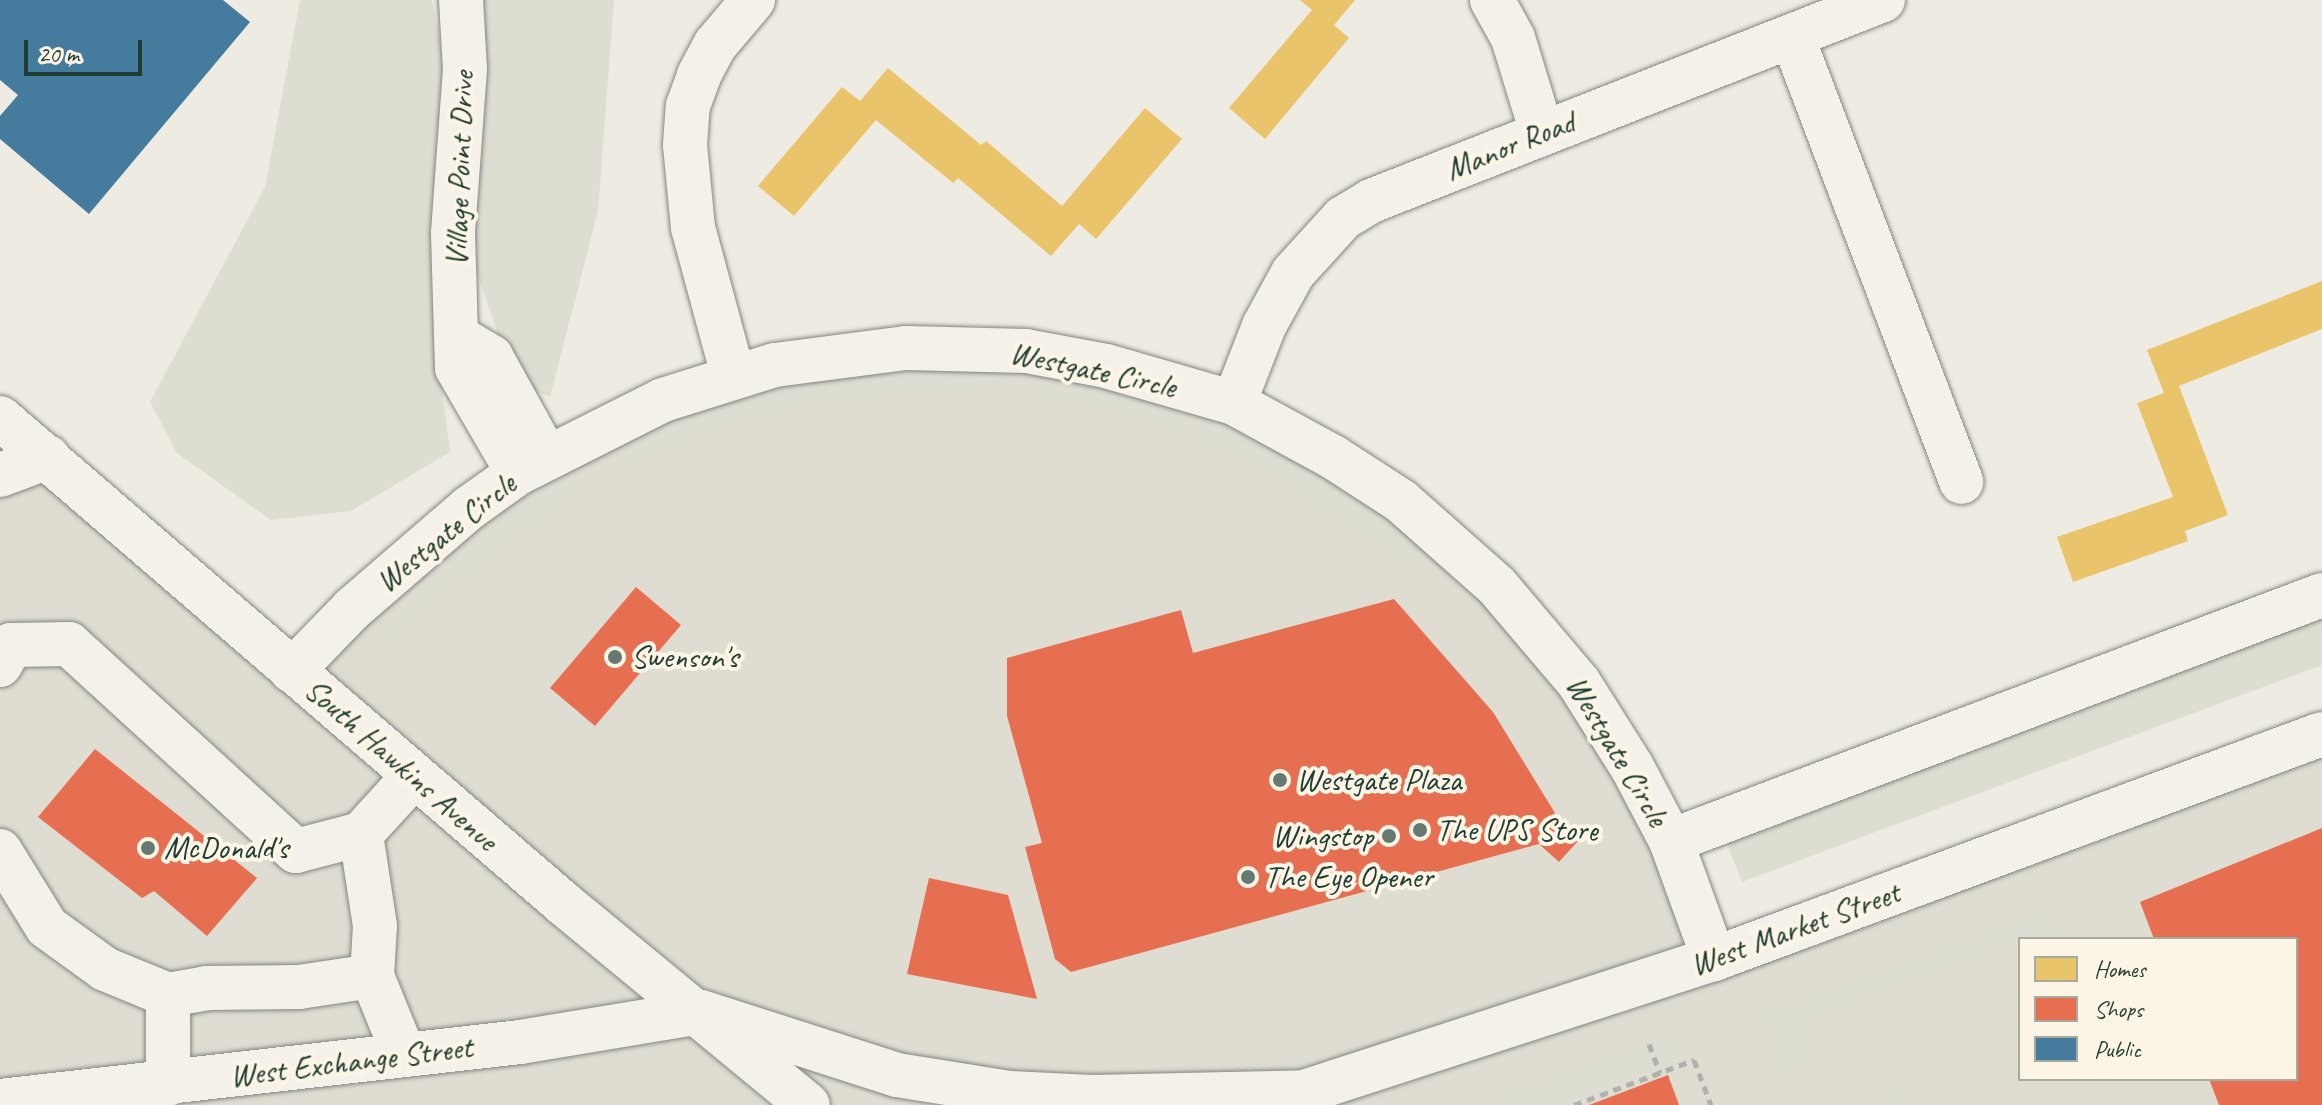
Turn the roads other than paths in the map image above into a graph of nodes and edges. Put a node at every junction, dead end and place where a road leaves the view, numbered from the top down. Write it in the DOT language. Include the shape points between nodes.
graph roads {
  1 [pos="461,0"];
  2 [pos="753,0"];
  3 [pos="1492,0"];
  4 [pos="1883,0"];
  5 [pos="1792,36"];
  6 [pos="1542,133"];
  7 [pos="733,375"];
  8 [pos="1234,403"];
  9 [pos="0,418"];
  10 [pos="48,457"];
  11 [pos="532,466"];
  12 [pos="0,475"];
  13 [pos="1961,482"];
  14 [pos="2322,595"];
  15 [pos="0,665"];
  16 [pos="292,671"];
  17 [pos="2322,734"];
  18 [pos="414,776"];
  19 [pos="361,834"];
  20 [pos="1671,841"];
  21 [pos="0,851"];
  22 [pos="1714,959"];
  23 [pos="372,976"];
  24 [pos="168,995"];
  25 [pos="701,1012"];
  26 [pos="404,1055"];
  27 [pos="168,1084"];
  28 [pos="1307,1092"];
  29 [pos="0,1101"];
  30 [pos="808,1105"];
  31 [pos="1262,1105"];
  1 -- 11 [label="main road, Village Point Drive" via="465,69 453,234 458,337 491,357"];
  2 -- 7 [label="main road" via="715,45 699,75 688,106 685,145 693,228"];
  3 -- 6 [label="main road" via="1513,38"];
  4 -- 5 [label="main road, Manor Road"];
  5 -- 6 [label="main road, Manor Road"];
  5 -- 13 [label="main road"];
  6 -- 8 [label="main road, Manor Road" via="1371,201 1343,218 1293,273 1264,326"];
  7 -- 8 [label="main road, Westgate Circle" via="835,354 969,348 1106,366"];
  7 -- 11 [label="main road, Westgate Circle" via="663,400"];
  8 -- 20 [label="main road, Westgate Circle" via="1401,501 1496,585 1579,683"];
  9 -- 10 [label="main road, South Hawkins Avenue"];
  10 -- 12 [label="main road"];
  10 -- 16 [label="main road, South Hawkins Avenue"];
  11 -- 16 [label="main road, Westgate Circle" via="469,508 352,609"];
  14 -- 20 [label="main road"];
  15 -- 19 [label="main road" via="11,645 69,644 296,851"];
  16 -- 18 [label="main road, South Hawkins Avenue"];
  17 -- 22 [label="main road, West Market Street"];
  18 -- 19 [label="main road"];
  18 -- 25 [label="main road, South Hawkins Avenue"];
  19 -- 23 [label="main road" via="375,926"];
  20 -- 22 [label="main road, Westgate Circle"];
  21 -- 24 [label="main road" via="47,927 105,969"];
  22 -- 28 [label="main road, West Market Street"];
  23 -- 24 [label="main road" via="299,987 206,988"];
  23 -- 26 [label="main road"];
  24 -- 27 [label="main road"];
  25 -- 26 [label="main road, West Exchange Street"];
  25 -- 28 [label="main road" via="897,1075 1010,1093 1092,1097"];
  25 -- 30 [label="main road, South Hawkins Avenue"];
  26 -- 27 [label="main road, West Exchange Street"];
  27 -- 29 [label="main road, West Exchange Street"];
  28 -- 31 [label="main road, West Market Street"];
}
